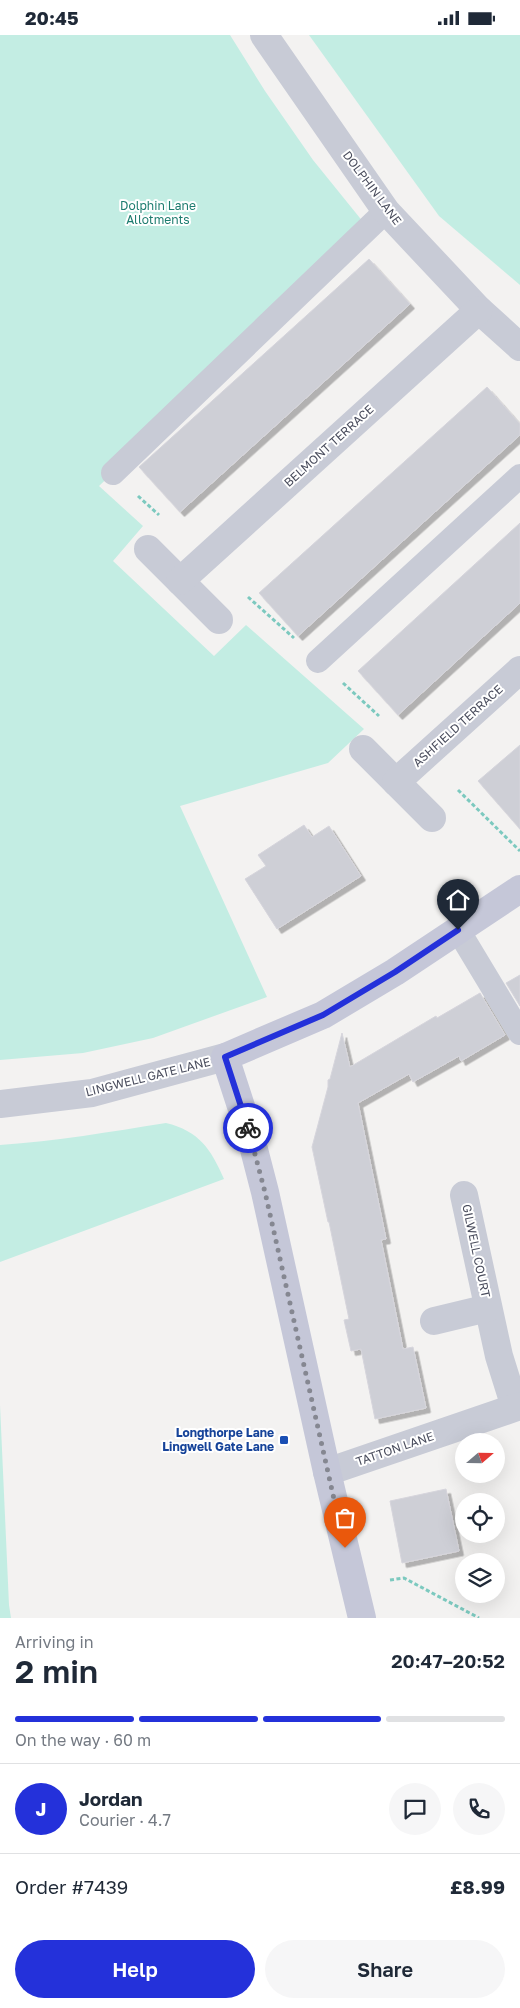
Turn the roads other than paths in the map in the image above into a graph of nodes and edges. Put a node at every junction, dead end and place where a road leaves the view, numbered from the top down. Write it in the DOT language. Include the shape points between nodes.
graph roads {
  1 [pos="264,35"];
  2 [pos="386,211"];
  3 [pos="478,310"];
  4 [pos="520,347"];
  5 [pos="113,473"];
  6 [pos="520,476"];
  7 [pos="148,549"];
  8 [pos="180,581"];
  9 [pos="219,620"];
  10 [pos="318,661"];
  11 [pos="520,670"];
  12 [pos="363,749"];
  13 [pos="396,782"];
  14 [pos="432,817"];
  15 [pos="520,889"];
  16 [pos="458,930"];
  17 [pos="520,1033"];
  18 [pos="225,1057"];
  19 [pos="0,1104"];
  20 [pos="464,1195"];
  21 [pos="488,1308"];
  22 [pos="434,1321"];
  23 [pos="517,1407"];
  24 [pos="327,1472"];
  25 [pos="362,1618"];
  1 -- 2 [label="street, DOLPHIN LANE"];
  2 -- 3 [label="street, DOLPHIN LANE"];
  2 -- 5 [label="lane"];
  3 -- 4 [label="street, DOLPHIN LANE"];
  3 -- 8 [label="street, BELMONT TERRACE"];
  6 -- 10 [label="lane"];
  7 -- 8 [label="street"];
  8 -- 9 [label="street"];
  11 -- 13 [label="street, ASHFIELD TERRACE"];
  12 -- 13 [label="street"];
  13 -- 14 [label="street"];
  15 -- 16 [label="main road, LINGWELL GATE LANE"];
  16 -- 17 [label="lane"];
  16 -- 18 [label="main road, LINGWELL GATE LANE" via="323,1015"];
  18 -- 19 [label="street, LINGWELL GATE LANE" via="92,1093"];
  18 -- 24 [label="main road" via="265,1192"];
  20 -- 21 [label="street, GILWELL COURT"];
  21 -- 22 [label="street, GILWELL COURT"];
  21 -- 23 [label="street, GILWELL COURT" via="499,1356"];
  23 -- 24 [label="street, TATTON LANE"];
  24 -- 25 [label="main road"];
}
